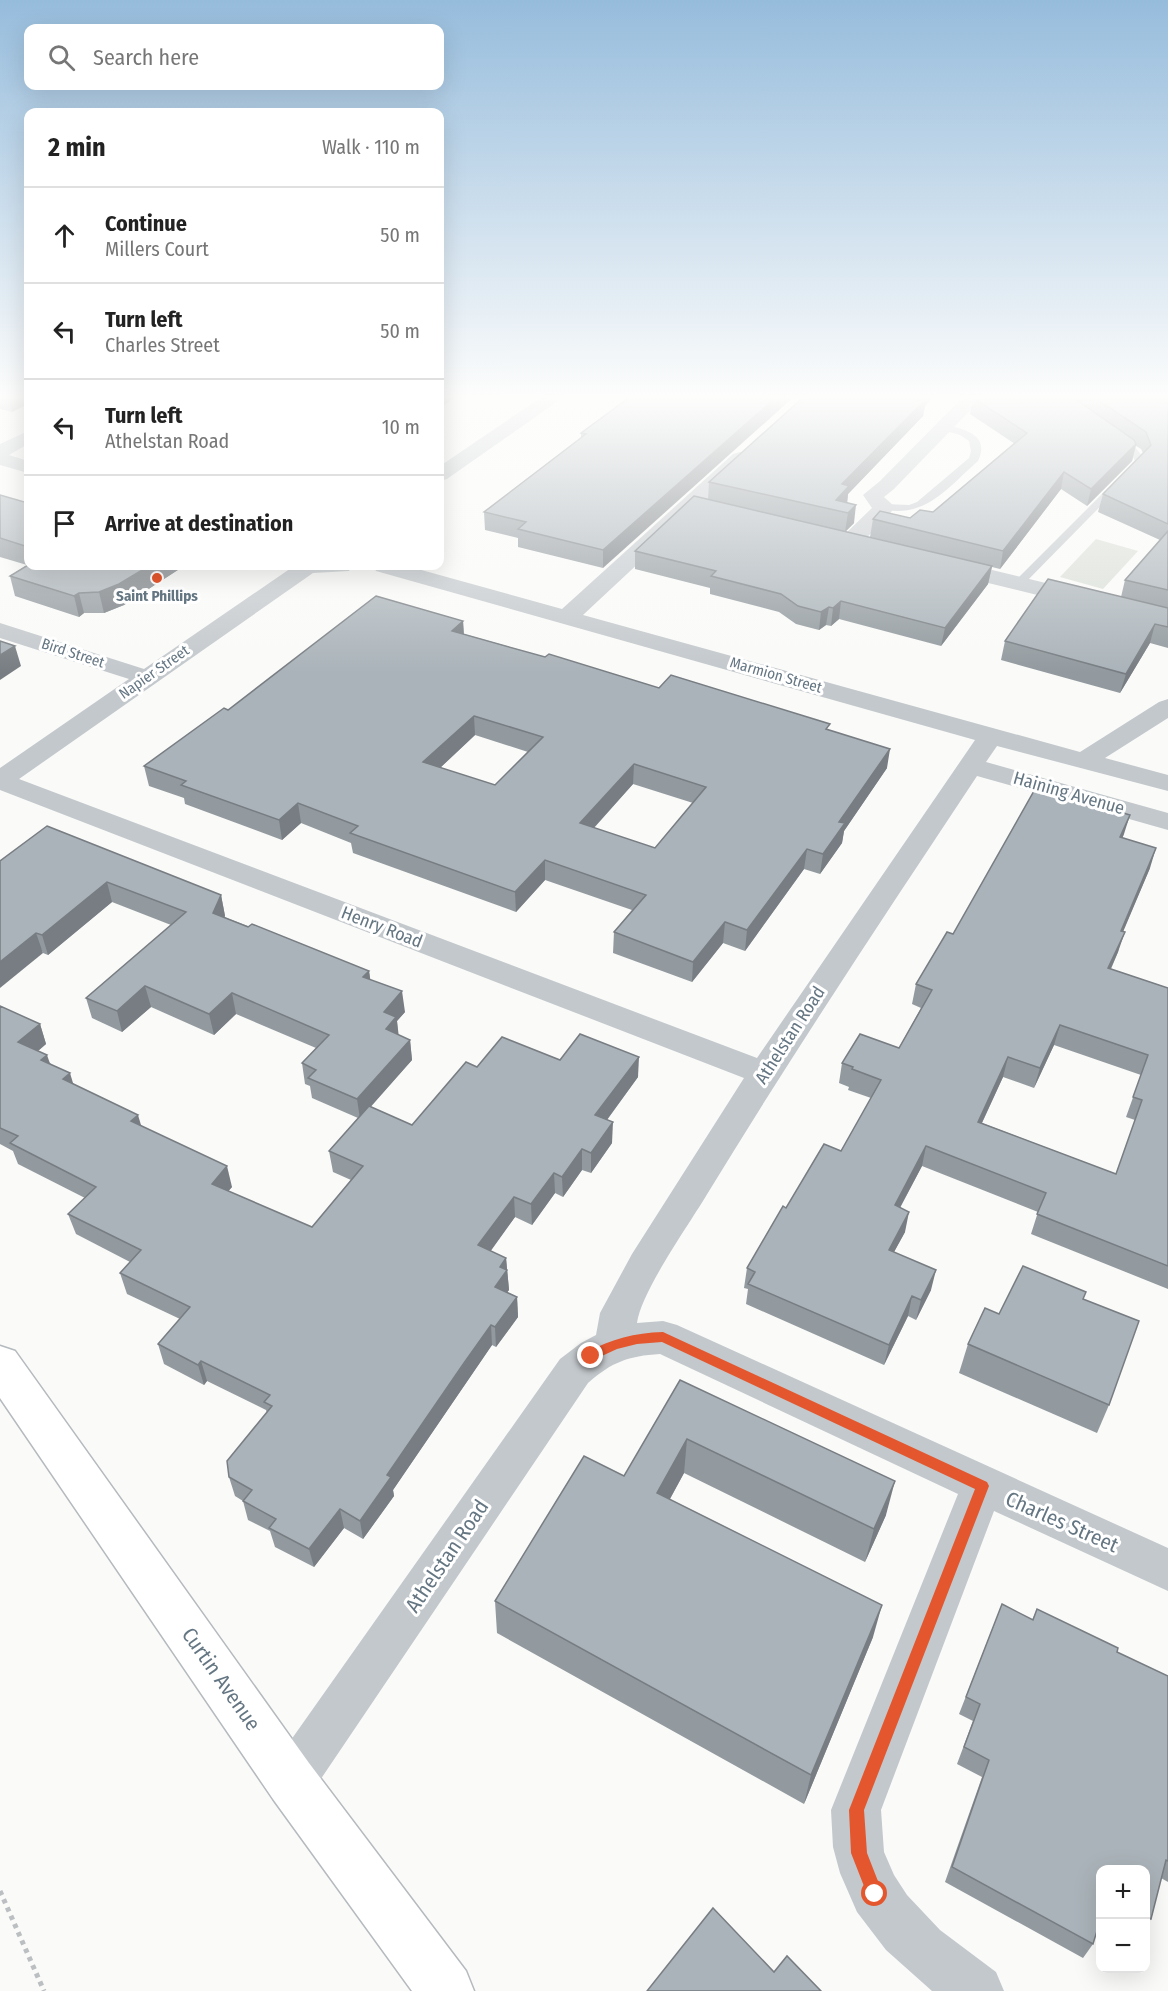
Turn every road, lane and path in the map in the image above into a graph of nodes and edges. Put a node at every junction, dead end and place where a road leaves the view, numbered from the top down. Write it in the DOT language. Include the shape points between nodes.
graph roads {
  1 [pos="707,487"];
  2 [pos="884,487"];
  3 [pos="941,487"];
  4 [pos="1114,487"];
  5 [pos="687,504"];
  6 [pos="885,507"];
  7 [pos="709,509"];
  8 [pos="829,536"];
  9 [pos="850,541"];
  10 [pos="873,547"];
  11 [pos="929,561"];
  12 [pos="303,570"];
  13 [pos="399,570"];
  14 [pos="1018,584"];
  15 [pos="568,616"];
  16 [pos="1168,620"];
  17 [pos="0,630"];
  18 [pos="146,677"];
  19 [pos="1168,707"];
  20 [pos="990,736"];
  21 [pos="1085,760"];
  22 [pos="969,765"];
  23 [pos="0,780"];
  24 [pos="1168,783"];
  25 [pos="1168,822"];
  26 [pos="764,1073"];
  27 [pos="663,1337"];
  28 [pos="614,1344"];
  29 [pos="0,1364"];
  30 [pos="982,1486"];
  31 [pos="1168,1570"];
  32 [pos="291,1780"];
  33 [pos="0,1891"];
  34 [pos="44,1991"];
  35 [pos="446,1991"];
  36 [pos="977,1991"];
  1 -- 5 [label="street"];
  2 -- 6 [label="street" via="873,495"];
  3 -- 6 [label="lane" via="910,508"];
  4 -- 14 [label="lane"];
  5 -- 7 [label="street"];
  5 -- 15 [label="street"];
  6 -- 9 [label="street"];
  8 -- 9 [label="street"];
  9 -- 10 [label="street"];
  11 -- 14 [label="street"];
  12 -- 18 [label="street, Napier Street"];
  13 -- 15 [label="street, Marmion Street"];
  14 -- 16 [label="street"];
  15 -- 20 [label="street, Marmion Street"];
  17 -- 18 [label="street, Bird Street"];
  18 -- 23 [label="street, Napier Street"];
  19 -- 21 [label="street"];
  20 -- 21 [label="street, Marmion Street"];
  20 -- 22 [label="street, Athelstan Road"];
  21 -- 24 [label="street, Marmion Street"];
  22 -- 25 [label="street, Haining Avenue"];
  22 -- 26 [label="street, Athelstan Road"];
  23 -- 26 [label="street, Henry Road"];
  26 -- 28 [label="street, Athelstan Road" via="640,1275 619,1313"];
  27 -- 28 [label="street, Athelstan Road"];
  27 -- 30 [label="street, Charles Street"];
  28 -- 32 [label="street, Athelstan Road" via="574,1371"];
  29 -- 32 [label="main road, Curtin Avenue"];
  30 -- 31 [label="street, Charles Street"];
  30 -- 36 [label="street" via="856,1810 859,1853 875,1894 922,1950"];
  32 -- 35 [label="main road, Curtin Avenue"];
  33 -- 34 [label="path"];
}
